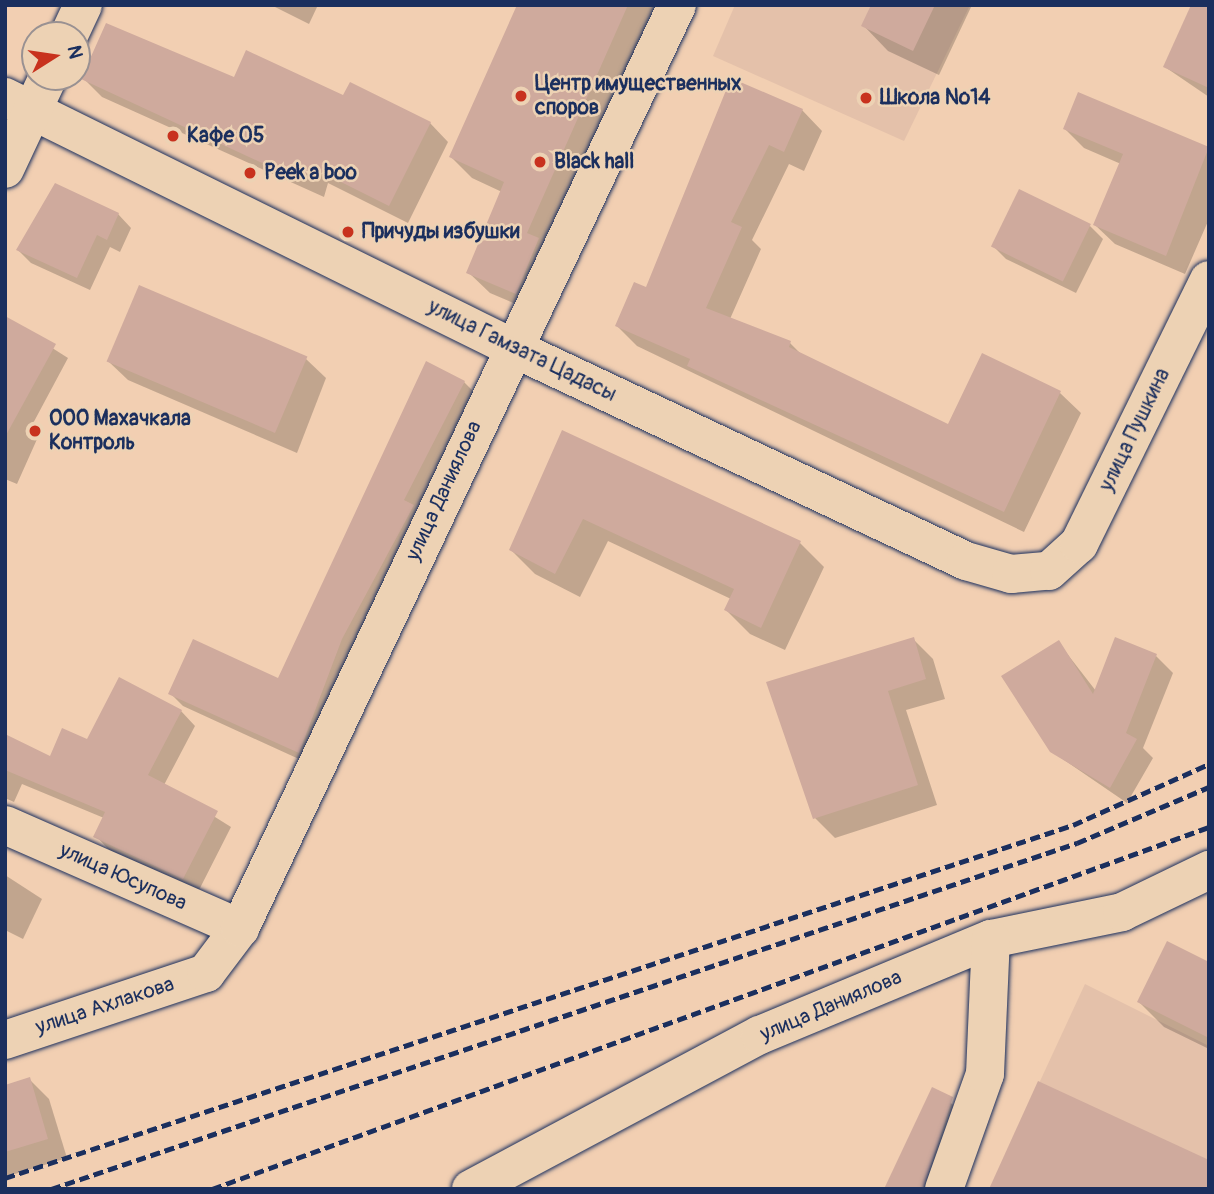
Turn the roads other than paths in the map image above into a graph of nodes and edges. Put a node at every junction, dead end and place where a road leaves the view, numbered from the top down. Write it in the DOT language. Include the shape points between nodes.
graph roads {
  1 [pos="83,5"];
  2 [pos="677,5"];
  3 [pos="76,21"];
  4 [pos="29,95"];
  5 [pos="5,169"];
  6 [pos="1209,280"];
  7 [pos="511,347"];
  8 [pos="1049,571"];
  9 [pos="5,825"];
  10 [pos="1209,870"];
  11 [pos="240,928"];
  12 [pos="991,939"];
  13 [pos="206,973"];
  14 [pos="5,1040"];
  15 [pos="471,1189"];
  16 [pos="944,1189"];
  1 -- 3 [label="street"];
  2 -- 7 [label="street, улица Даниялова"];
  4 -- 5 [label="street"];
  4 -- 7 [label="street, улица Гамзата Цадасы"];
  6 -- 8 [label="street, улица Пушкина" via="1079,544"];
  7 -- 8 [label="street, улица Гамзата Цадасы" via="966,561 1011,574"];
  7 -- 11 [label="street, улица Даниялова"];
  9 -- 11 [label="street, улица Юсупова"];
  10 -- 12 [label="street, улица Даниялова" via="1122,912"];
  11 -- 13 [label="street, улица Даниялова"];
  12 -- 15 [label="street, улица Даниялова" via="760,1035"];
  12 -- 16 [label="street" via="985,1074"];
  13 -- 14 [label="street, улица Ахлакова"];
}
